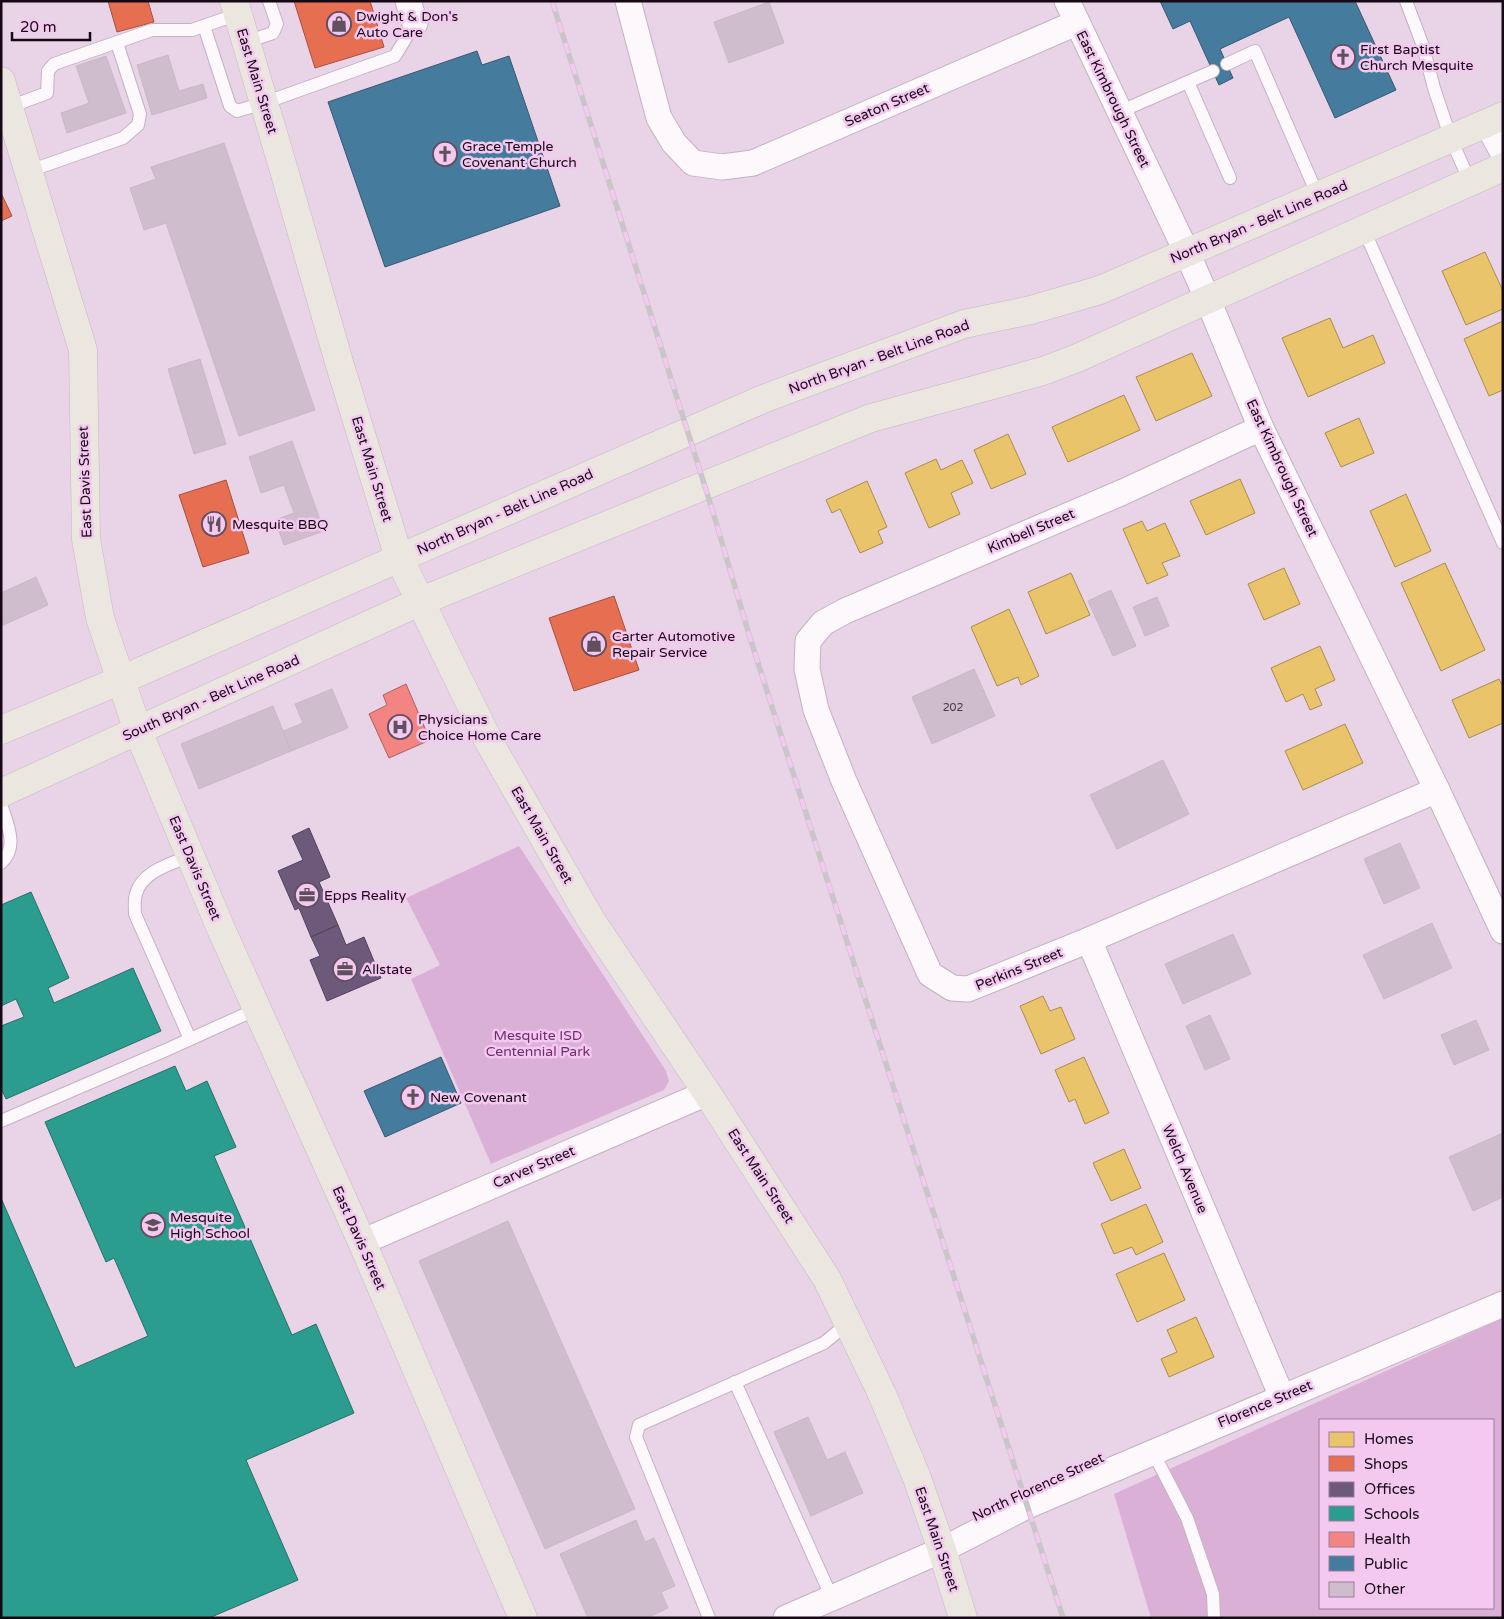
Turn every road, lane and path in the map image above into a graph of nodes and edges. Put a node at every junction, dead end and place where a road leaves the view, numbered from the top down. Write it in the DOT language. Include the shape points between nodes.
graph roads {
  1 [pos="269,1"];
  2 [pos="628,1"];
  3 [pos="1406,1"];
  4 [pos="236,8"];
  5 [pos="412,12"];
  6 [pos="1072,12"];
  7 [pos="204,26"];
  8 [pos="246,42"];
  9 [pos="117,43"];
  10 [pos="1227,64"];
  11 [pos="1213,71"];
  12 [pos="1,81"];
  13 [pos="1188,82"];
  14 [pos="264,103"];
  15 [pos="9,107"];
  16 [pos="1120,112"];
  17 [pos="1495,119"];
  18 [pos="1451,139"];
  19 [pos="1503,153"];
  20 [pos="1503,168"];
  21 [pos="29,171"];
  22 [pos="1230,178"];
  23 [pos="1470,182"];
  24 [pos="1318,196"];
  25 [pos="1364,230"];
  26 [pos="1187,253"];
  27 [pos="1208,300"];
  28 [pos="1261,428"];
  29 [pos="1503,544"];
  30 [pos="399,558"];
  31 [pos="419,602"];
  32 [pos="808,641"];
  33 [pos="121,680"];
  34 [pos="1,730"];
  35 [pos="138,731"];
  36 [pos="1438,790"];
  37 [pos="1,793"];
  38 [pos="1,804"];
  39 [pos="190,856"];
  40 [pos="1,863"];
  41 [pos="1498,906"];
  42 [pos="1503,931"];
  43 [pos="1089,940"];
  44 [pos="257,1009"];
  45 [pos="190,1039"];
  46 [pos="707,1093"];
  47 [pos="1,1120"];
  48 [pos="362,1242"];
  49 [pos="1503,1304"];
  50 [pos="848,1323"];
  51 [pos="735,1382"];
  52 [pos="1282,1397"];
  53 [pos="1153,1452"];
  54 [pos="1028,1506"];
  55 [pos="942,1550"];
  56 [pos="832,1598"];
  57 [pos="523,1618"];
  58 [pos="709,1618"];
  59 [pos="786,1618"];
  60 [pos="964,1618"];
  61 [pos="1214,1618"];
  1 -- 8 [label="lane" via="277,24 273,33"];
  2 -- 6 [label="street, Seaton Street" via="659,118 674,143 693,162 722,167 752,163"];
  3 -- 18 [label="lane"];
  4 -- 7 [label="lane"];
  4 -- 8 [label="main road, East Main Street"];
  5 -- 14 [label="lane" via="395,56"];
  6 -- 16 [label="street, East Kimbrough Street"];
  7 -- 9 [label="lane" via="192,30 152,30"];
  7 -- 14 [label="lane" via="230,106 237,111"];
  8 -- 14 [label="main road, East Main Street"];
  9 -- 15 [label="lane" via="54,64 48,71 47,93"];
  9 -- 21 [label="lane" via="140,114 138,126 123,138"];
  10 -- 24 [label="lane" via="1255,51"];
  11 -- 13 [label="lane"];
  12 -- 15 [label="main road, East Davis Street"];
  13 -- 16 [label="lane"];
  13 -- 22 [label="lane"];
  14 -- 30 [label="main road, East Main Street"];
  15 -- 21 [label="main road, East Davis Street"];
  16 -- 26 [label="street, East Kimbrough Street"];
  17 -- 18 [label="main road, North Bryan - Belt Line Road"];
  17 -- 19 [label="street"];
  18 -- 23 [label="lane"];
  18 -- 24 [label="main road, North Bryan - Belt Line Road"];
  20 -- 23 [label="main road"];
  21 -- 33 [label="main road, East Davis Street" via="83,350 86,539 100,618"];
  23 -- 25 [label="main road"];
  24 -- 26 [label="main road, North Bryan - Belt Line Road"];
  25 -- 27 [label="main road"];
  25 -- 29 [label="lane"];
  26 -- 27 [label="street, East Kimbrough Street"];
  26 -- 30 [label="main road, North Bryan - Belt Line Road" via="1100,290 1031,310 964,324 763,399"];
  27 -- 28 [label="street, East Kimbrough Street"];
  27 -- 31 [label="main road" via="1042,371 871,418"];
  28 -- 32 [label="street, Kimbell Street" via="1123,492 845,611 824,623"];
  28 -- 36 [label="street, East Kimbrough Street"];
  30 -- 31 [label="main road, East Main Street"];
  30 -- 33 [label="main road"];
  31 -- 35 [label="main road, South Bryan - Belt Line Road"];
  31 -- 46 [label="main road, East Main Street" via="489,742 591,920"];
  32 -- 43 [label="street, Perkins Street" via="807,670 816,710 930,974 952,988 968,989"];
  33 -- 34 [label="main road"];
  33 -- 35 [label="main road, East Davis Street"];
  35 -- 37 [label="main road, South Bryan - Belt Line Road"];
  35 -- 39 [label="main road, East Davis Street"];
  36 -- 41 [label="street, East Kimbrough Street"];
  36 -- 43 [label="street, Perkins Street"];
  38 -- 40 [label="lane" via="12,842"];
  39 -- 44 [label="main road, East Davis Street"];
  39 -- 45 [label="lane" via="161,868 142,881 135,895 135,914"];
  41 -- 42 [label="street, East Kimbrough Street"];
  43 -- 52 [label="street, Welch Avenue"];
  44 -- 45 [label="lane"];
  44 -- 48 [label="main road, East Davis Street"];
  45 -- 47 [label="lane"];
  46 -- 48 [label="street, Carver Street"];
  46 -- 50 [label="main road, East Main Street" via="827,1279"];
  48 -- 57 [label="main road, East Davis Street"];
  49 -- 52 [label="street, Florence Street"];
  50 -- 51 [label="lane" via="824,1343"];
  50 -- 55 [label="main road, East Main Street" via="917,1478"];
  51 -- 56 [label="lane"];
  51 -- 58 [label="lane" via="639,1425 636,1437"];
  52 -- 53 [label="street, Florence Street"];
  53 -- 54 [label="street, Florence Street"];
  53 -- 55 [label="street, North Florence Street" via="1111,1453 971,1516"];
  53 -- 61 [label="lane" via="1188,1518 1213,1594"];
  54 -- 55 [label="street, North Florence Street"];
  55 -- 56 [label="street"];
  55 -- 60 [label="main road, East Main Street"];
  56 -- 59 [label="street"];
}
